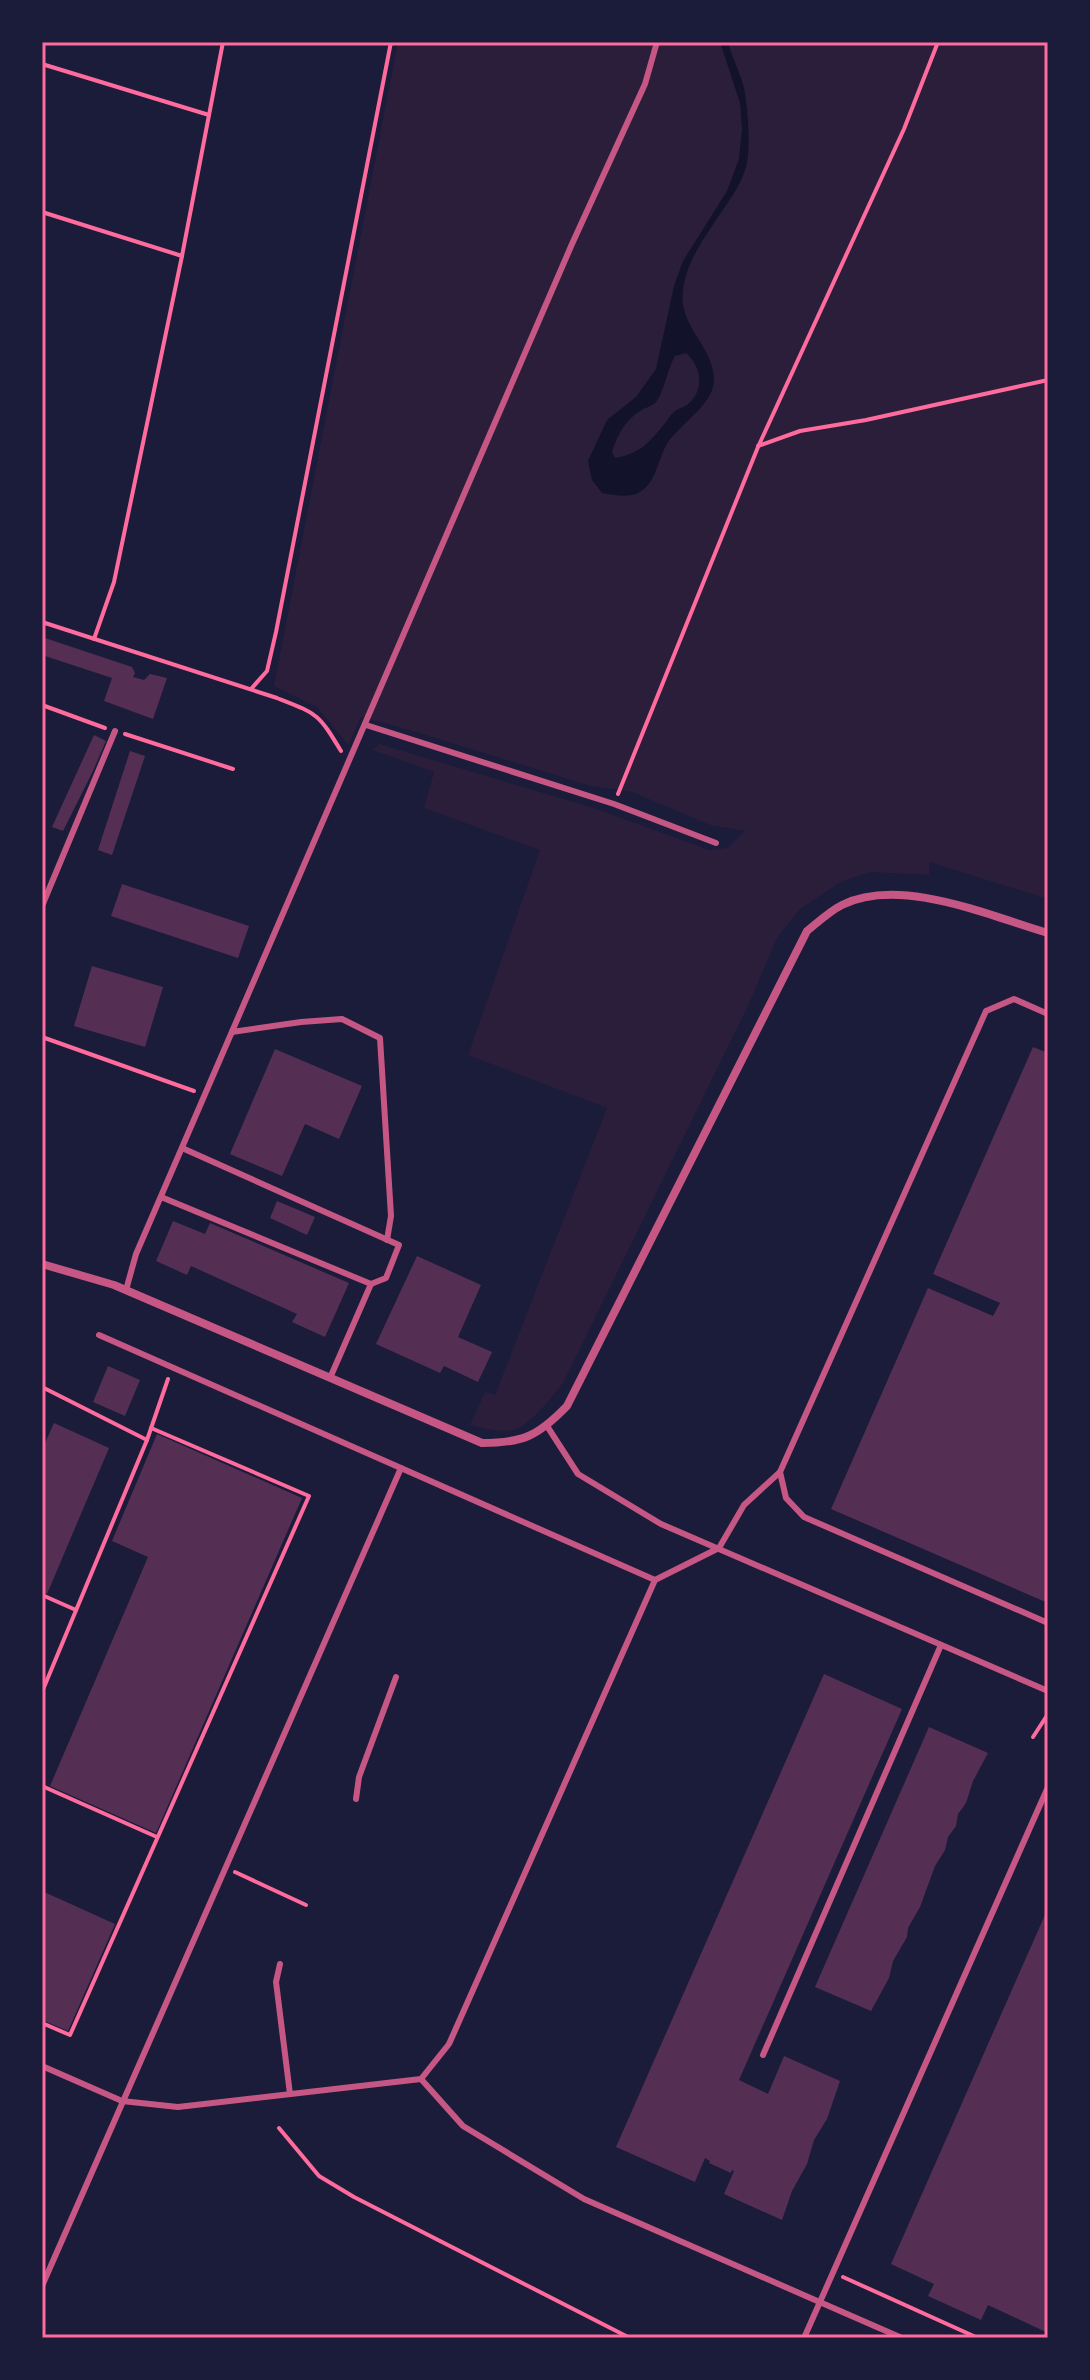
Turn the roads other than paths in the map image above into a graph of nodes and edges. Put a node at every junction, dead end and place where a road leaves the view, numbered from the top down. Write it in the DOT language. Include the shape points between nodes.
graph roads {
  1 [pos="657,42"];
  2 [pos="366,725"];
  3 [pos="115,731"];
  4 [pos="716,843"];
  5 [pos="42,906"];
  6 [pos="1048,933"];
  7 [pos="1048,1014"];
  8 [pos="232,1032"];
  9 [pos="182,1148"];
  10 [pos="161,1197"];
  11 [pos="387,1240"];
  12 [pos="42,1264"];
  13 [pos="371,1284"];
  14 [pos="126,1290"];
  15 [pos="99,1335"];
  16 [pos="330,1378"];
  17 [pos="547,1426"];
  18 [pos="401,1468"];
  19 [pos="780,1472"];
  20 [pos="719,1548"];
  21 [pos="655,1580"];
  22 [pos="1048,1623"];
  23 [pos="941,1645"];
  24 [pos="396,1677"];
  25 [pos="1048,1691"];
  26 [pos="1048,1787"];
  27 [pos="356,1799"];
  28 [pos="280,1964"];
  29 [pos="763,2055"];
  30 [pos="42,2066"];
  31 [pos="421,2079"];
  32 [pos="290,2094"];
  33 [pos="122,2101"];
  34 [pos="42,2286"];
  35 [pos="821,2301"];
  36 [pos="804,2338"];
  37 [pos="902,2338"];
  1 -- 2 [label="lane" via="645,84"];
  2 -- 4 [label="lane" via="614,804"];
  2 -- 8 [label="lane"];
  3 -- 5 [label="lane"];
  6 -- 17 [label="street" via="929,898 887,893 843,904 807,931 567,1406"];
  7 -- 19 [label="lane" via="1014,999 986,1011"];
  8 -- 9 [label="lane"];
  8 -- 11 [label="lane" via="342,1019 380,1038 391,1216"];
  9 -- 10 [label="lane"];
  9 -- 11 [label="lane"];
  10 -- 13 [label="lane"];
  10 -- 14 [label="lane"];
  11 -- 13 [label="lane" via="399,1245 386,1278"];
  12 -- 14 [label="street"];
  13 -- 16 [label="lane"];
  14 -- 16 [label="street"];
  15 -- 18 [label="lane"];
  16 -- 17 [label="street" via="482,1443 510,1443"];
  17 -- 20 [label="lane" via="578,1474 661,1524"];
  18 -- 21 [label="lane"];
  18 -- 33 [label="lane"];
  19 -- 20 [label="lane" via="744,1505"];
  19 -- 22 [label="lane" via="786,1498 804,1517"];
  20 -- 21 [label="lane"];
  20 -- 23 [label="lane"];
  21 -- 31 [label="lane" via="449,2044"];
  23 -- 25 [label="lane"];
  23 -- 29 [label="lane"];
  24 -- 27 [label="lane" via="359,1777"];
  26 -- 35 [label="lane"];
  28 -- 32 [label="lane" via="276,1982"];
  30 -- 33 [label="lane"];
  31 -- 32 [label="lane"];
  31 -- 35 [label="lane" via="463,2126 584,2199"];
  32 -- 33 [label="lane" via="178,2107"];
  33 -- 34 [label="lane"];
  35 -- 36 [label="lane"];
  35 -- 37 [label="lane"];
}
